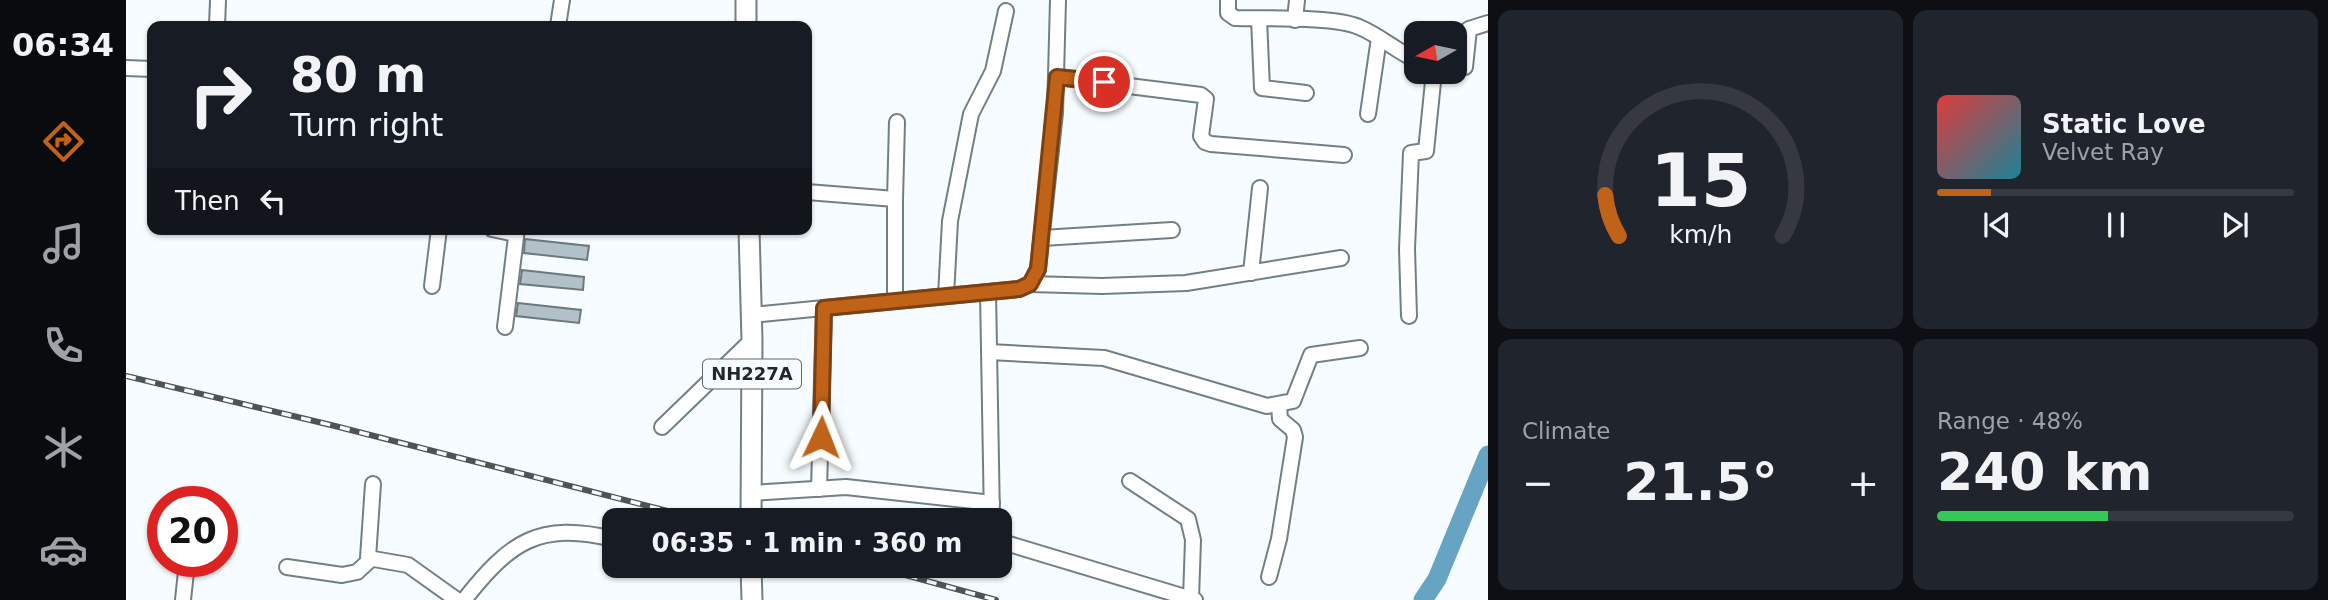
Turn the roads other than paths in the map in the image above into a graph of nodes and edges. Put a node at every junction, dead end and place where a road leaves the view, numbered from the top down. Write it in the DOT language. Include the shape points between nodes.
graph roads {
  1 [pos="218,0"];
  2 [pos="562,0"];
  3 [pos="746,0"];
  4 [pos="1058,0"];
  5 [pos="1228,0"];
  6 [pos="1297,0"];
  7 [pos="1006,11"];
  8 [pos="1259,19"];
  9 [pos="1295,19"];
  10 [pos="217,21"];
  11 [pos="559,21"];
  12 [pos="746,21"];
  13 [pos="1488,23"];
  14 [pos="1379,38"];
  15 [pos="1467,48"];
  16 [pos="1404,53"];
  17 [pos="126,68"];
  18 [pos="147,69"];
  19 [pos="1057,77"];
  20 [pos="1433,84"];
  21 [pos="1306,93"];
  22 [pos="1368,114"];
  23 [pos="897,122"];
  24 [pos="1344,155"];
  25 [pos="1260,188"];
  26 [pos="812,192"];
  27 [pos="895,200"];
  28 [pos="1172,230"];
  29 [pos="438,235"];
  30 [pos="517,235"];
  31 [pos="749,235"];
  32 [pos="1042,238"];
  33 [pos="1341,258"];
  34 [pos="1251,273"];
  35 [pos="1030,284"];
  36 [pos="432,286"];
  37 [pos="988,292"];
  38 [pos="946,296"];
  39 [pos="895,301"];
  40 [pos="824,308"];
  41 [pos="751,315"];
  42 [pos="1409,316"];
  43 [pos="505,327"];
  44 [pos="752,340"];
  45 [pos="1360,348"];
  46 [pos="989,352"];
  47 [pos="1279,405"];
  48 [pos="662,427"];
  49 [pos="1130,481"];
  50 [pos="373,484"];
  51 [pos="820,489"];
  52 [pos="751,493"];
  53 [pos="992,503"];
  54 [pos="751,508"];
  55 [pos="992,508"];
  56 [pos="602,536"];
  57 [pos="1012,545"];
  58 [pos="370,560"];
  59 [pos="287,566"];
  60 [pos="185,577"];
  61 [pos="1269,577"];
  62 [pos="751,578"];
  63 [pos="1193,599"];
  64 [pos="183,600"];
  65 [pos="457,600"];
  66 [pos="464,600"];
  67 [pos="752,600"];
  1 -- 10 [label="street"];
  2 -- 11 [label="street"];
  3 -- 12 [label="highway"];
  4 -- 19 [label="street"];
  5 -- 8 [label="street" via="1231,17"];
  6 -- 9 [label="street"];
  7 -- 38 [label="street" via="995,65 971,114 950,222"];
  8 -- 9 [label="street"];
  8 -- 21 [label="street" via="1262,88"];
  9 -- 14 [label="street" via="1351,24"];
  13 -- 15 [label="street" via="1469,29"];
  14 -- 16 [label="street"];
  14 -- 22 [label="street"];
  17 -- 18 [label="street"];
  19 -- 24 [label="street" via="1201,95 1206,99 1201,136 1211,144"];
  19 -- 32 [label="street"];
  20 -- 42 [label="street" via="1426,150 1411,153"];
  23 -- 27 [label="street"];
  25 -- 34 [label="street"];
  26 -- 27 [label="street"];
  27 -- 39 [label="street"];
  28 -- 32 [label="street"];
  29 -- 36 [label="street"];
  30 -- 43 [label="street"];
  31 -- 41 [label="highway, NH227A"];
  32 -- 35 [label="street" via="1038,269"];
  33 -- 34 [label="street"];
  34 -- 35 [label="street" via="1186,284"];
  35 -- 37 [label="street"];
  37 -- 38 [label="street"];
  37 -- 46 [label="street"];
  38 -- 39 [label="street"];
  39 -- 40 [label="street"];
  40 -- 41 [label="street"];
  40 -- 51 [label="street"];
  41 -- 44 [label="highway, NH227A"];
  44 -- 48 [label="street"];
  44 -- 52 [label="highway, NH227A"];
  45 -- 47 [label="street" via="1311,355 1293,401"];
  46 -- 47 [label="street" via="1104,358 1251,402"];
  46 -- 53 [label="street"];
  47 -- 61 [label="street" via="1280,419 1295,437"];
  49 -- 63 [label="street" via="1188,519 1193,540"];
  50 -- 58 [label="street"];
  51 -- 52 [label="street"];
  51 -- 53 [label="street" via="881,489"];
  52 -- 54 [label="highway, NH227A"];
  53 -- 55 [label="street"];
  56 -- 66 [label="street" via="563,532 528,539 489,569"];
  57 -- 63 [label="street"];
  58 -- 59 [label="street" via="357,572 342,575"];
  58 -- 65 [label="street" via="408,565"];
  60 -- 64 [label="street"];
  62 -- 67 [label="highway"];
}
